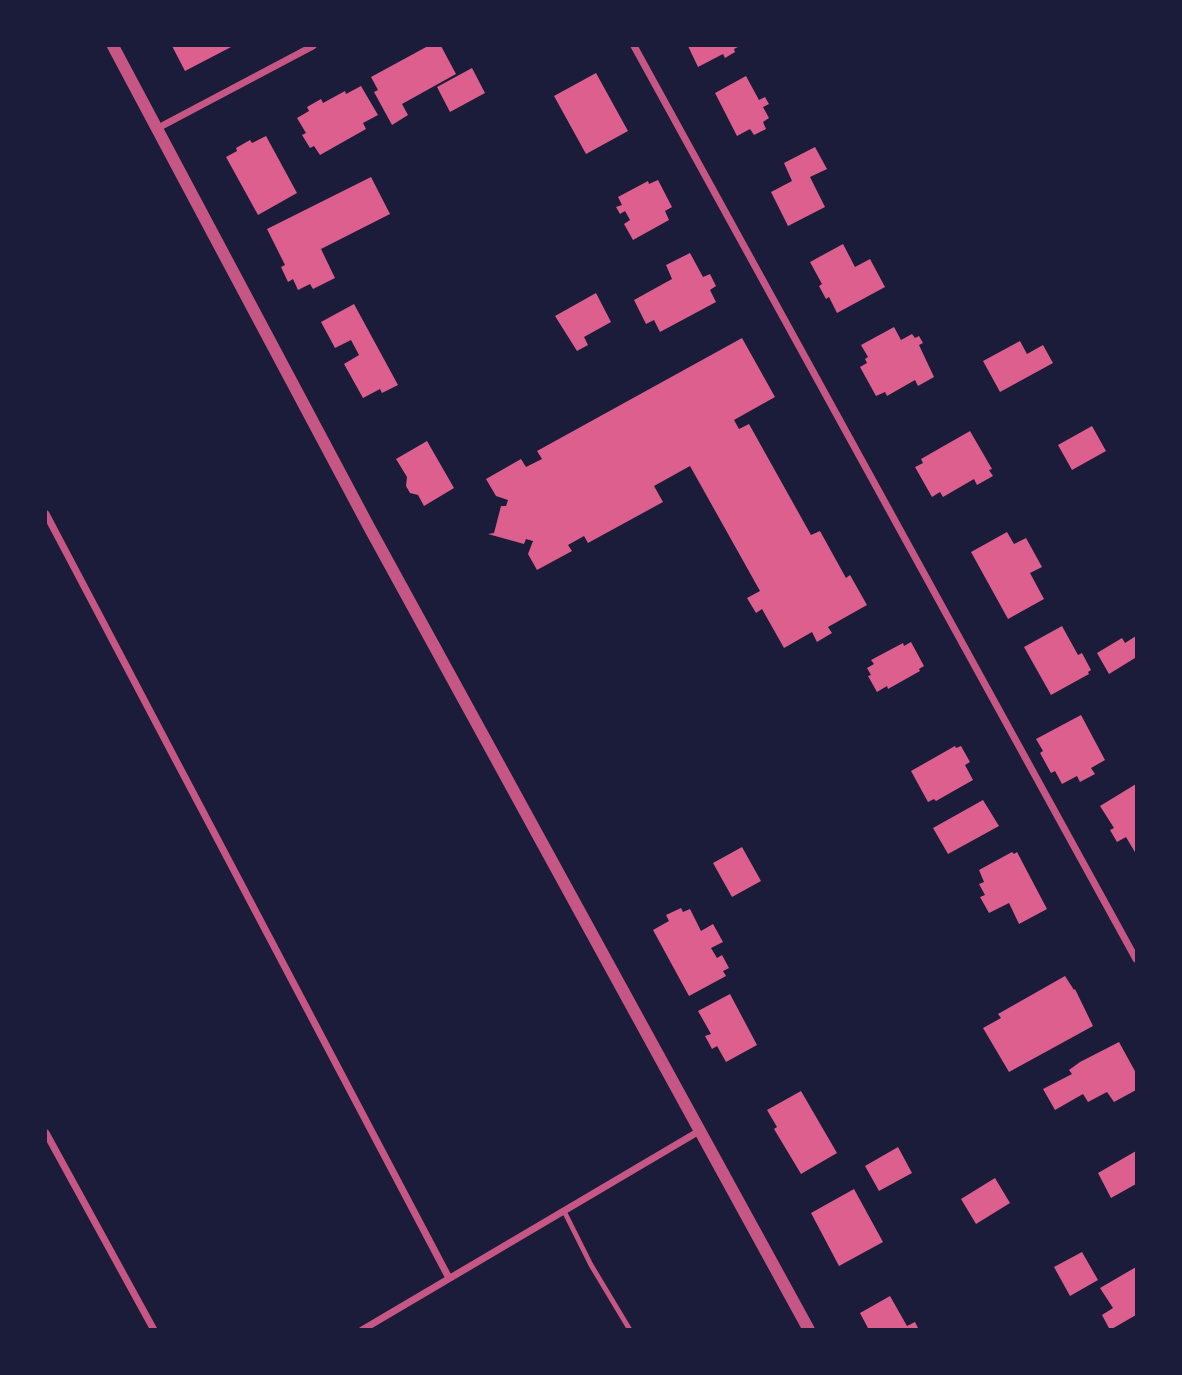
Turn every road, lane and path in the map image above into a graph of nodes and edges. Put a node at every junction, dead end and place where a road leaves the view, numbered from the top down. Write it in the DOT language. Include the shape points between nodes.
graph roads {
  1 [pos="113,46"];
  2 [pos="313,46"];
  3 [pos="634,46"];
  4 [pos="158,128"];
  5 [pos="46,514"];
  6 [pos="1136,959"];
  7 [pos="702,1130"];
  8 [pos="46,1133"];
  9 [pos="564,1211"];
  10 [pos="449,1278"];
  11 [pos="154,1329"];
  12 [pos="362,1329"];
  13 [pos="630,1329"];
  14 [pos="809,1329"];
  1 -- 4 [label="street"];
  2 -- 4 [label="street"];
  3 -- 6 [label="street"];
  4 -- 7 [label="street" via="369,527"];
  5 -- 10 [label="street"];
  7 -- 9 [label="street"];
  7 -- 14 [label="street"];
  8 -- 11 [label="street"];
  9 -- 10 [label="street"];
  9 -- 13 [label="lane"];
  10 -- 12 [label="street"];
}
